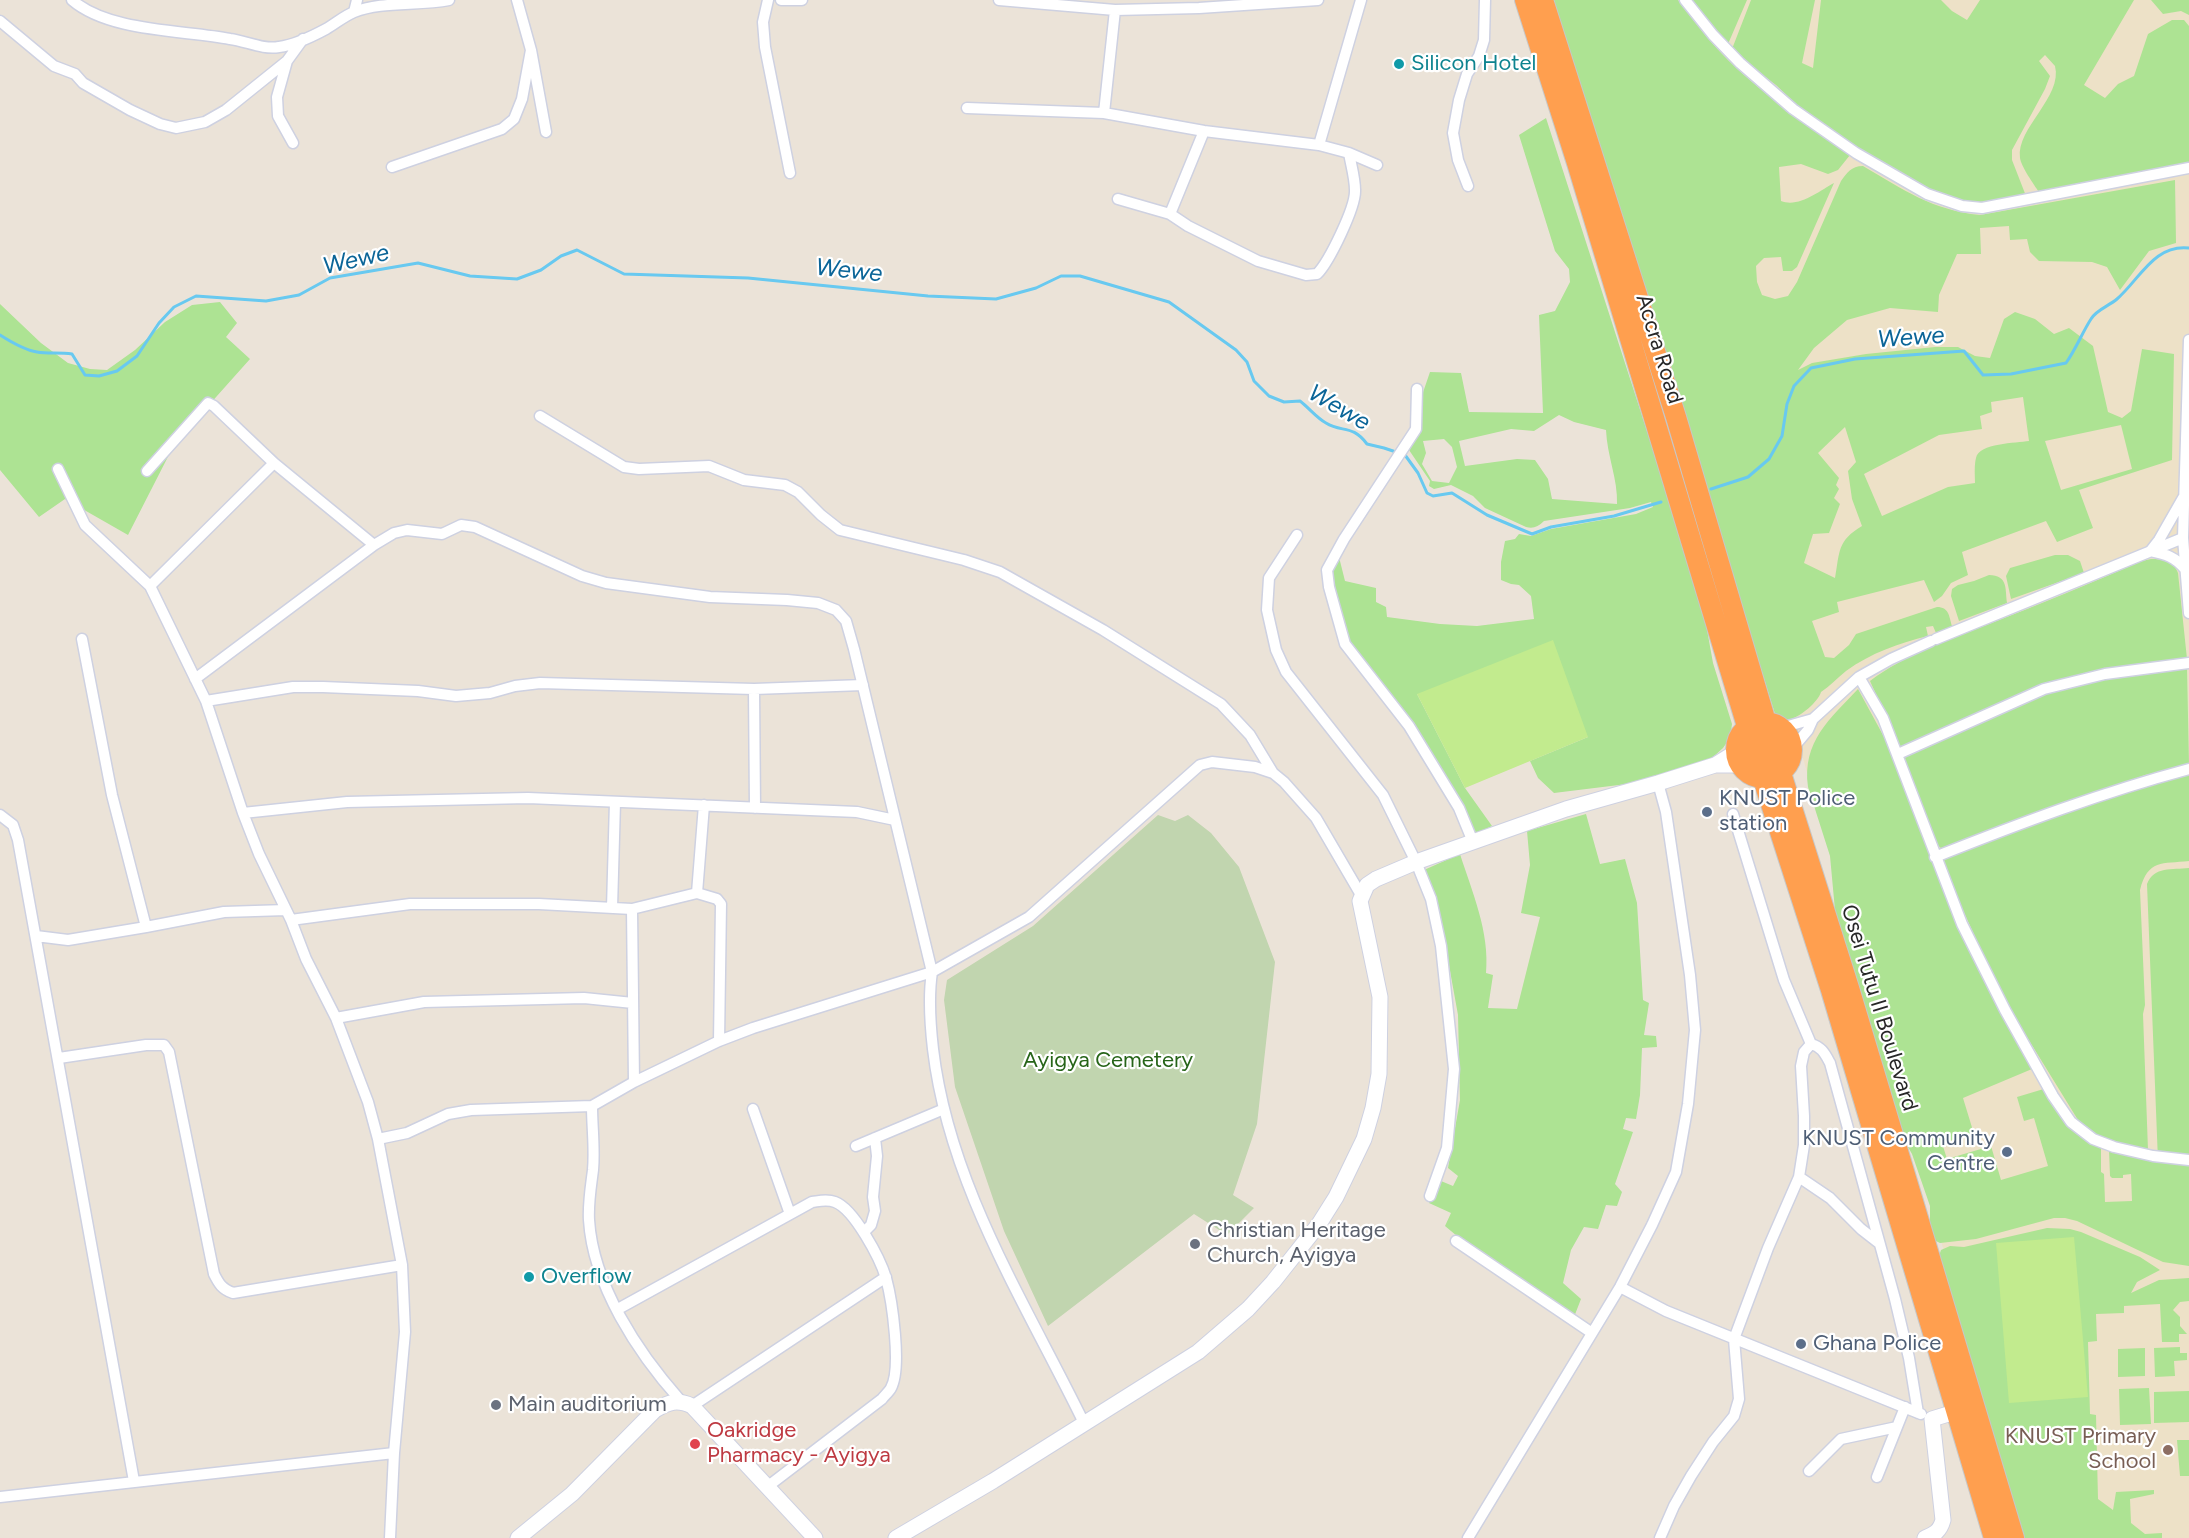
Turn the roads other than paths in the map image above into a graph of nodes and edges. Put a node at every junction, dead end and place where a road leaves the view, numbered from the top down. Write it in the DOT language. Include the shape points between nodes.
graph roads {
  1 [pos="72,0"];
  2 [pos="357,0"];
  3 [pos="449,0"];
  4 [pos="517,0"];
  5 [pos="768,0"];
  6 [pos="781,0"];
  7 [pos="802,0"];
  8 [pos="999,0"];
  9 [pos="1318,0"];
  10 [pos="1361,0"];
  11 [pos="1485,0"];
  12 [pos="1525,0"];
  13 [pos="1543,0"];
  14 [pos="1685,0"];
  15 [pos="376,4"];
  16 [pos="1156,5"];
  17 [pos="1115,10"];
  18 [pos="354,12"];
  19 [pos="0,21"];
  20 [pos="303,39"];
  21 [pos="531,50"];
  22 [pos="287,60"];
  23 [pos="967,108"];
  24 [pos="1104,113"];
  25 [pos="1204,131"];
  26 [pos="546,132"];
  27 [pos="293,143"];
  28 [pos="1319,145"];
  29 [pos="1349,153"];
  30 [pos="1377,165"];
  31 [pos="392,167"];
  32 [pos="2189,168"];
  33 [pos="790,172"];
  34 [pos="1468,186"];
  35 [pos="1118,199"];
  36 [pos="1170,214"];
  37 [pos="2189,340"];
  38 [pos="1417,389"];
  39 [pos="540,416"];
  40 [pos="274,463"];
  41 [pos="58,469"];
  42 [pos="147,471"];
  43 [pos="2184,495"];
  44 [pos="1298,535"];
  45 [pos="2183,538"];
  46 [pos="374,545"];
  47 [pos="2150,551"];
  48 [pos="2185,569"];
  49 [pos="150,586"];
  50 [pos="1711,601"];
  51 [pos="2189,613"];
  52 [pos="82,639"];
  53 [pos="2189,663"];
  54 [pos="1859,677"];
  55 [pos="195,679"];
  56 [pos="863,685"];
  57 [pos="754,688"];
  58 [pos="1760,699"];
  59 [pos="206,701"];
  60 [pos="1813,719"];
  61 [pos="1751,734"];
  62 [pos="1898,754"];
  63 [pos="1782,765"];
  64 [pos="2189,769"];
  65 [pos="1273,773"];
  66 [pos="1658,783"];
  67 [pos="615,802"];
  68 [pos="704,805"];
  69 [pos="755,808"];
  70 [pos="243,813"];
  71 [pos="1734,814"];
  72 [pos="0,815"];
  73 [pos="895,820"];
  74 [pos="1473,842"];
  75 [pos="1935,857"];
  76 [pos="1416,862"];
  77 [pos="697,892"];
  78 [pos="1361,895"];
  79 [pos="612,908"];
  80 [pos="632,909"];
  81 [pos="289,915"];
  82 [pos="146,927"];
  83 [pos="36,936"];
  84 [pos="932,972"];
  85 [pos="633,1003"];
  86 [pos="336,1018"];
  87 [pos="719,1041"];
  88 [pos="1811,1044"];
  89 [pos="58,1058"];
  90 [pos="634,1082"];
  91 [pos="592,1106"];
  92 [pos="753,1109"];
  93 [pos="944,1109"];
  94 [pos="875,1138"];
  95 [pos="378,1139"];
  96 [pos="856,1146"];
  97 [pos="2189,1160"];
  98 [pos="1799,1177"];
  99 [pos="1430,1196"];
  100 [pos="790,1214"];
  101 [pos="864,1232"];
  102 [pos="1456,1241"];
  103 [pos="1879,1243"];
  104 [pos="402,1265"];
  105 [pos="886,1277"];
  106 [pos="1620,1287"];
  107 [pos="618,1310"];
  108 [pos="1592,1333"];
  109 [pos="1734,1339"];
  110 [pos="686,1403"];
  111 [pos="1905,1407"];
  112 [pos="1958,1411"];
  113 [pos="1918,1413"];
  114 [pos="1932,1419"];
  115 [pos="1084,1423"];
  116 [pos="1897,1427"];
  117 [pos="394,1453"];
  118 [pos="1809,1471"];
  119 [pos="1877,1477"];
  120 [pos="135,1481"];
  121 [pos="766,1487"];
  122 [pos="0,1497"];
  123 [pos="810,1536"];
  124 [pos="390,1538"];
  125 [pos="518,1538"];
  126 [pos="896,1538"];
  127 [pos="1468,1538"];
  128 [pos="1660,1538"];
  129 [pos="1925,1538"];
  130 [pos="1994,1538"];
  131 [pos="2014,1538"];
  1 -- 20 [label="street" via="84,10 163,31 259,46 279,47"];
  2 -- 18 [label="street"];
  3 -- 15 [label="street"];
  4 -- 21 [label="street"];
  5 -- 33 [label="street" via="763,22 765,47"];
  6 -- 7 [label="street"];
  8 -- 17 [label="street"];
  9 -- 16 [label="street"];
  10 -- 28 [label="street"];
  11 -- 34 [label="street" via="1484,40 1461,91 1453,133"];
  12 -- 50 [label="highway, Accra Road"];
  13 -- 58 [label="highway, Accra Road" via="1676,417"];
  14 -- 32 [label="street" via="1740,63 1793,109 1867,160 1941,200 1982,208"];
  15 -- 18 [label="street"];
  16 -- 17 [label="street"];
  17 -- 24 [label="street"];
  18 -- 20 [label="street"];
  19 -- 22 [label="street" via="54,66 75,74 130,110 176,128 205,122 226,110"];
  20 -- 22 [label="street"];
  21 -- 26 [label="street"];
  21 -- 31 [label="street" via="514,119 502,129"];
  22 -- 27 [label="street" via="277,97 278,116"];
  23 -- 24 [label="street"];
  24 -- 25 [label="street"];
  25 -- 28 [label="street"];
  25 -- 36 [label="street"];
  28 -- 29 [label="street"];
  29 -- 30 [label="street"];
  29 -- 36 [label="street" via="1356,191 1353,206 1317,274 1306,275 1258,261"];
  35 -- 36 [label="street"];
  37 -- 43 [label="street"];
  38 -- 74 [label="street" via="1416,429 1344,538 1327,570 1329,587 1345,644 1409,726 1459,808"];
  39 -- 65 [label="street" via="624,467 709,466 744,480 785,485 840,530 1000,572 1103,630 1221,704 1250,735"];
  40 -- 42 [label="street" via="208,403"];
  40 -- 46 [label="street"];
  40 -- 49 [label="street"];
  41 -- 49 [label="street" via="85,525"];
  43 -- 45 [label="street"];
  43 -- 47 [label="street"];
  44 -- 76 [label="street" via="1269,578 1267,610 1276,650 1286,672 1383,795"];
  45 -- 47 [label="street"];
  45 -- 48 [label="street"];
  46 -- 55 [label="street"];
  46 -- 56 [label="street" via="407,530 442,534 461,525 475,526 582,576 606,583 710,597 818,603 836,610 846,621"];
  47 -- 48 [label="street" via="2176,559"];
  47 -- 54 [label="street" via="1933,640"];
  48 -- 51 [label="street"];
  49 -- 55 [label="street"];
  50 -- 61 [label="highway, Accra Road"];
  50 -- 61 [label="highway" via="1718,660 1737,723"];
  52 -- 82 [label="street" via="112,795"];
  53 -- 62 [label="street" via="2105,674 2044,689"];
  54 -- 60 [label="street"];
  54 -- 62 [label="street"];
  55 -- 59 [label="street"];
  56 -- 57 [label="street"];
  56 -- 73 [label="street"];
  57 -- 59 [label="street" via="540,683 456,696 292,687"];
  57 -- 69 [label="street"];
  58 -- 61 [label="highway, Osei Tutu II Boulevard"];
  59 -- 70 [label="street"];
  60 -- 61 [label="street"];
  60 -- 63 [label="street"];
  61 -- 63 [label="highway, Osei Tutu II Boulevard"];
  61 -- 63 [label="highway" via="1788,736"];
  61 -- 63 [label="highway" via="1746,772"];
  61 -- 66 [label="street" via="1715,765"];
  62 -- 75 [label="street"];
  63 -- 112 [label="highway, Osei Tutu II Boulevard" via="1831,990"];
  63 -- 131 [label="highway, Osei Tutu II Boulevard"];
  64 -- 75 [label="street" via="2145,780"];
  65 -- 78 [label="street" via="1316,818"];
  65 -- 84 [label="street" via="1222,763 1200,765 1029,917"];
  66 -- 74 [label="street" via="1566,809"];
  66 -- 106 [label="street" via="1687,952 1695,1030 1676,1172"];
  67 -- 68 [label="street"];
  67 -- 70 [label="street" via="528,798 347,802"];
  67 -- 79 [label="street"];
  68 -- 69 [label="street"];
  68 -- 77 [label="street"];
  69 -- 73 [label="street" via="857,813"];
  70 -- 81 [label="street"];
  71 -- 88 [label="street" via="1784,980"];
  72 -- 83 [label="street" via="13,825 18,840"];
  73 -- 84 [label="street"];
  74 -- 76 [label="street"];
  75 -- 97 [label="street" via="1962,924 2001,1000 2071,1122 2093,1139 2114,1147"];
  76 -- 78 [label="street" via="1376,879"];
  76 -- 99 [label="street" via="1431,899 1440,946 1454,1069 1447,1148"];
  77 -- 80 [label="street"];
  77 -- 87 [label="street" via="721,904"];
  78 -- 115 [label="street" via="1380,996 1379,1074 1364,1139 1336,1197 1273,1282 1221,1333 1176,1367"];
  79 -- 80 [label="street"];
  79 -- 81 [label="street" via="410,904"];
  80 -- 85 [label="street"];
  81 -- 82 [label="street" via="224,912"];
  81 -- 86 [label="street"];
  82 -- 83 [label="street" via="68,940"];
  83 -- 89 [label="street"];
  84 -- 87 [label="street"];
  84 -- 93 [label="street" via="930,1029"];
  85 -- 86 [label="street" via="573,998 424,1002"];
  85 -- 90 [label="street"];
  86 -- 95 [label="street"];
  87 -- 90 [label="street"];
  88 -- 98 [label="street" via="1804,1052 1801,1066 1804,1145"];
  88 -- 103 [label="street" via="1824,1051 1830,1063"];
  89 -- 104 [label="street" via="164,1045 169,1052 214,1274 226,1291 233,1293"];
  89 -- 120 [label="street"];
  90 -- 91 [label="street"];
  91 -- 95 [label="street" via="471,1110 448,1114 407,1133"];
  91 -- 107 [label="street" via="589,1220 600,1270"];
  92 -- 100 [label="street"];
  93 -- 94 [label="street"];
  93 -- 115 [label="street" via="951,1138 989,1236"];
  94 -- 96 [label="street"];
  94 -- 101 [label="street" via="874,1211 871,1225"];
  95 -- 104 [label="street"];
  98 -- 103 [label="street" via="1830,1198"];
  98 -- 109 [label="street"];
  100 -- 101 [label="street" via="825,1200 837,1203"];
  100 -- 107 [label="street"];
  101 -- 105 [label="street"];
  102 -- 108 [label="street"];
  103 -- 113 [label="street" via="1909,1358"];
  104 -- 117 [label="street" via="405,1332"];
  105 -- 110 [label="street"];
  105 -- 121 [label="street" via="895,1333 891,1388 882,1399"];
  106 -- 108 [label="street"];
  106 -- 109 [label="street"];
  107 -- 110 [label="street" via="653,1370"];
  108 -- 127 [label="street"];
  109 -- 111 [label="street"];
  109 -- 128 [label="street" via="1739,1399 1734,1416 1691,1476"];
  110 -- 121 [label="street"];
  110 -- 125 [label="street" via="669,1402 655,1410 572,1494"];
  111 -- 113 [label="street"];
  111 -- 116 [label="street"];
  112 -- 114 [label="street"];
  112 -- 130 [label="highway, Osei Tutu II Boulevard"];
  113 -- 114 [label="street"];
  114 -- 129 [label="street" via="1943,1520 1936,1534"];
  115 -- 126 [label="street"];
  116 -- 118 [label="street" via="1841,1438"];
  116 -- 119 [label="street"];
  117 -- 120 [label="street"];
  117 -- 124 [label="street"];
  120 -- 122 [label="street"];
  121 -- 123 [label="street"];
}
